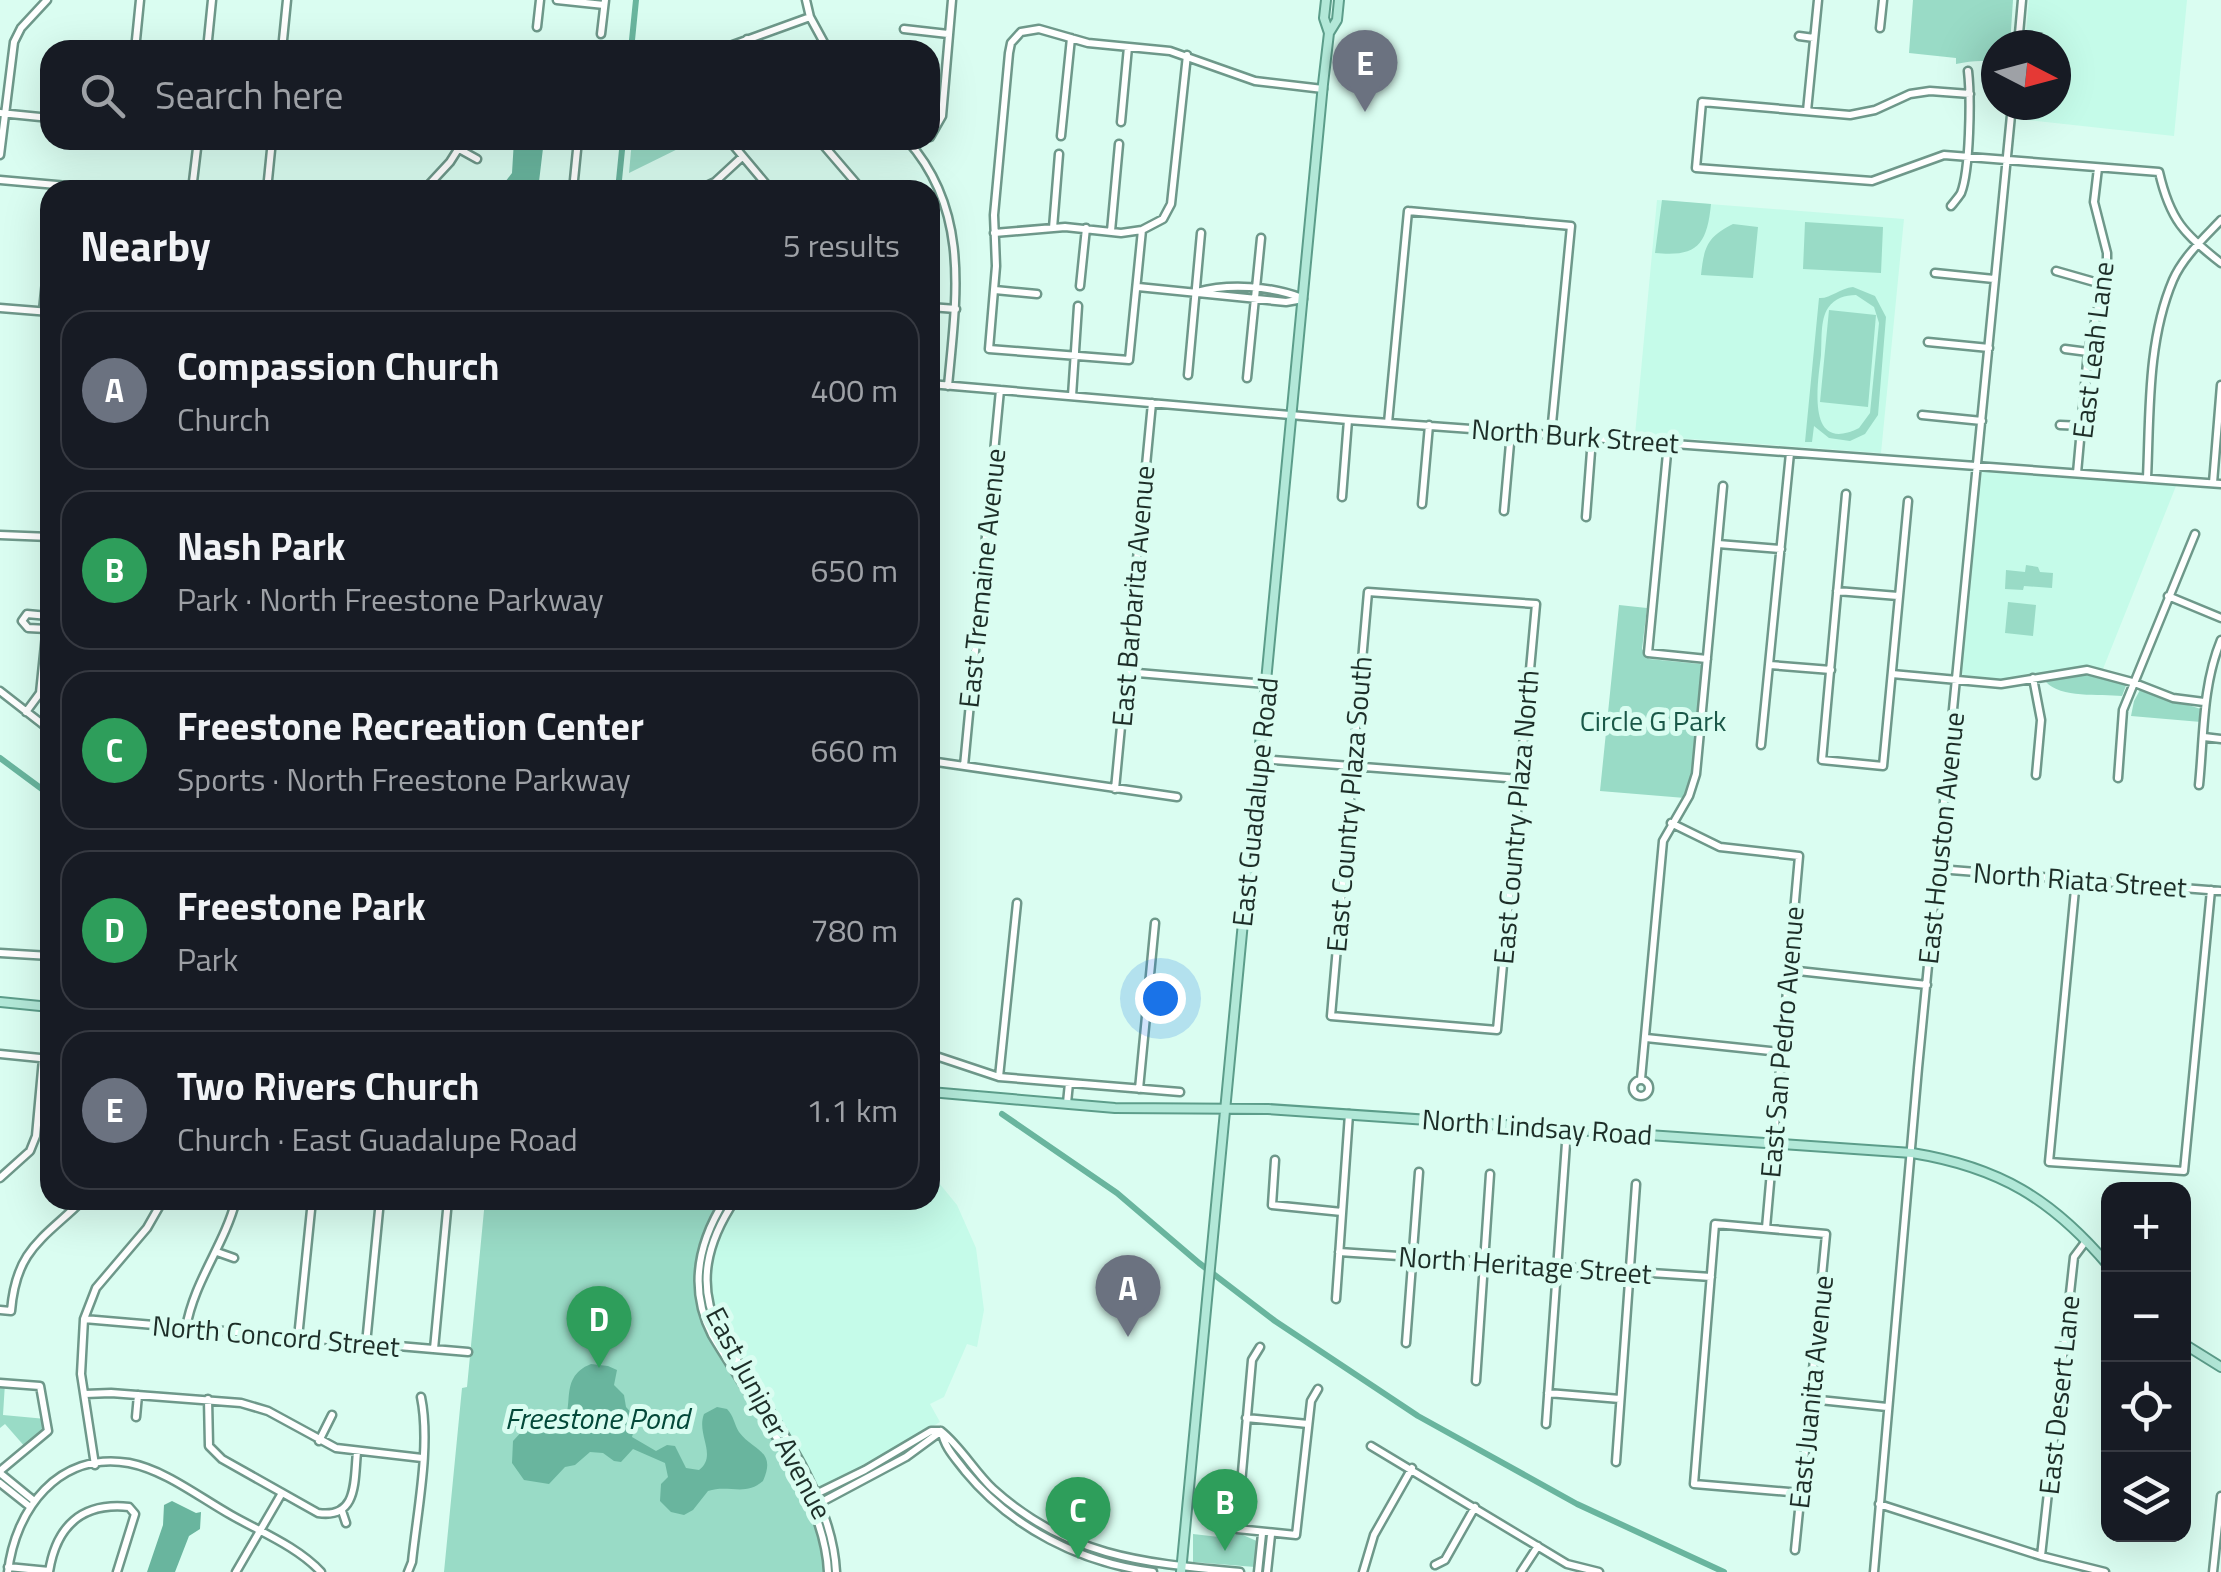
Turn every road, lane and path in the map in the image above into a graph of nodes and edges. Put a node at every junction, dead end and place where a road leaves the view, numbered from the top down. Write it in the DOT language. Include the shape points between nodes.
graph roads {
  1 [pos="47,0"];
  2 [pos="140,0"];
  3 [pos="212,0"];
  4 [pos="287,0"];
  5 [pos="540,0"];
  6 [pos="559,0"];
  7 [pos="806,0"];
  8 [pos="952,0"];
  9 [pos="1326,0"];
  10 [pos="1339,0"];
  11 [pos="1818,0"];
  12 [pos="1882,0"];
  13 [pos="2022,0"];
  14 [pos="604,2"];
  15 [pos="810,17"];
  16 [pos="538,27"];
  17 [pos="1880,28"];
  18 [pos="904,29"];
  19 [pos="2019,30"];
  20 [pos="1329,33"];
  21 [pos="601,34"];
  22 [pos="948,34"];
  23 [pos="1799,36"];
  24 [pos="1071,38"];
  25 [pos="1814,38"];
  26 [pos="747,39"];
  27 [pos="136,40"];
  28 [pos="208,40"];
  29 [pos="283,40"];
  30 [pos="823,40"];
  31 [pos="1128,47"];
  32 [pos="1187,56"];
  33 [pos="1968,72"];
  34 [pos="1323,89"];
  35 [pos="1970,94"];
  36 [pos="1808,110"];
  37 [pos="2,114"];
  38 [pos="40,117"];
  39 [pos="940,119"];
  40 [pos="2010,120"];
  41 [pos="1121,122"];
  42 [pos="1061,136"];
  43 [pos="1119,144"];
  44 [pos="197,150"];
  45 [pos="271,150"];
  46 [pos="458,150"];
  47 [pos="461,150"];
  48 [pos="577,150"];
  49 [pos="737,150"];
  50 [pos="828,150"];
  51 [pos="915,150"];
  52 [pos="1059,154"];
  53 [pos="0,155"];
  54 [pos="742,157"];
  55 [pos="1966,157"];
  56 [pos="477,159"];
  57 [pos="2006,160"];
  58 [pos="2098,168"];
  59 [pos="0,180"];
  60 [pos="193,180"];
  61 [pos="268,180"];
  62 [pos="433,180"];
  63 [pos="574,180"];
  64 [pos="717,180"];
  65 [pos="762,180"];
  66 [pos="853,180"];
  67 [pos="934,180"];
  68 [pos="40,186"];
  69 [pos="940,196"];
  70 [pos="1950,206"];
  71 [pos="2221,220"];
  72 [pos="1053,228"];
  73 [pos="1086,228"];
  74 [pos="1142,230"];
  75 [pos="1111,231"];
  76 [pos="994,233"];
  77 [pos="1201,233"];
  78 [pos="1261,238"];
  79 [pos="2197,244"];
  80 [pos="2221,263"];
  81 [pos="2056,272"];
  82 [pos="1936,273"];
  83 [pos="1994,279"];
  84 [pos="1080,286"];
  85 [pos="1138,286"];
  86 [pos="2105,286"];
  87 [pos="1256,289"];
  88 [pos="995,290"];
  89 [pos="1196,292"];
  90 [pos="1036,294"];
  91 [pos="1303,299"];
  92 [pos="1255,300"];
  93 [pos="1078,306"];
  94 [pos="940,307"];
  95 [pos="0,308"];
  96 [pos="956,309"];
  97 [pos="40,311"];
  98 [pos="1928,342"];
  99 [pos="1989,348"];
  100 [pos="2065,349"];
  101 [pos="2088,352"];
  102 [pos="1077,356"];
  103 [pos="1188,375"];
  104 [pos="1248,378"];
  105 [pos="940,385"];
  106 [pos="2221,385"];
  107 [pos="948,386"];
  108 [pos="1000,390"];
  109 [pos="1072,396"];
  110 [pos="1152,403"];
  111 [pos="1292,415"];
  112 [pos="1922,415"];
  113 [pos="1348,420"];
  114 [pos="1982,421"];
  115 [pos="1388,422"];
  116 [pos="2060,424"];
  117 [pos="1429,425"];
  118 [pos="2083,426"];
  119 [pos="1510,432"];
  120 [pos="1551,434"];
  121 [pos="1592,438"];
  122 [pos="1668,444"];
  123 [pos="1790,453"];
  124 [pos="1978,467"];
  125 [pos="2077,473"];
  126 [pos="2147,478"];
  127 [pos="2217,484"];
  128 [pos="1723,486"];
  129 [pos="1846,494"];
  130 [pos="1342,497"];
  131 [pos="1908,501"];
  132 [pos="1422,504"];
  133 [pos="1504,512"];
  134 [pos="1586,518"];
  135 [pos="2195,534"];
  136 [pos="0,535"];
  137 [pos="40,537"];
  138 [pos="1718,544"];
  139 [pos="1781,549"];
  140 [pos="1838,591"];
  141 [pos="1898,596"];
  142 [pos="2168,596"];
  143 [pos="1536,604"];
  144 [pos="40,615"];
  145 [pos="2221,618"];
  146 [pos="40,629"];
  147 [pos="2221,640"];
  148 [pos="1706,659"];
  149 [pos="1770,664"];
  150 [pos="1830,670"];
  151 [pos="1126,672"];
  152 [pos="1892,674"];
  153 [pos="2034,678"];
  154 [pos="1956,680"];
  155 [pos="2132,682"];
  156 [pos="1266,684"];
  157 [pos="0,691"];
  158 [pos="40,693"];
  159 [pos="2204,702"];
  160 [pos="26,712"];
  161 [pos="40,722"];
  162 [pos="2204,737"];
  163 [pos="2221,738"];
  164 [pos="1761,746"];
  165 [pos="1259,759"];
  166 [pos="940,762"];
  167 [pos="964,766"];
  168 [pos="1352,767"];
  169 [pos="2036,775"];
  170 [pos="2118,778"];
  171 [pos="1520,779"];
  172 [pos="2199,785"];
  173 [pos="1115,789"];
  174 [pos="1177,797"];
  175 [pos="1671,823"];
  176 [pos="1938,869"];
  177 [pos="2076,879"];
  178 [pos="2211,890"];
  179 [pos="2221,891"];
  180 [pos="1017,903"];
  181 [pos="1156,923"];
  182 [pos="0,952"];
  183 [pos="40,955"];
  184 [pos="1788,970"];
  185 [pos="1927,985"];
  186 [pos="0,1002"];
  187 [pos="40,1006"];
  188 [pos="1497,1030"];
  189 [pos="1646,1038"];
  190 [pos="1780,1052"];
  191 [pos="0,1054"];
  192 [pos="940,1057"];
  193 [pos="40,1058"];
  194 [pos="998,1077"];
  195 [pos="1641,1080"];
  196 [pos="1069,1083"];
  197 [pos="1139,1089"];
  198 [pos="1180,1092"];
  199 [pos="940,1093"];
  200 [pos="1067,1103"];
  201 [pos="40,1105"];
  202 [pos="1225,1109"];
  203 [pos="1350,1114"];
  204 [pos="1567,1129"];
  205 [pos="1772,1143"];
  206 [pos="1912,1154"];
  207 [pos="1275,1160"];
  208 [pos="1419,1172"];
  209 [pos="1490,1174"];
  210 [pos="0,1178"];
  211 [pos="1636,1184"];
  212 [pos="72,1210"];
  213 [pos="157,1210"];
  214 [pos="232,1210"];
  215 [pos="311,1210"];
  216 [pos="379,1210"];
  217 [pos="447,1210"];
  218 [pos="719,1210"];
  219 [pos="728,1210"];
  220 [pos="1342,1212"];
  221 [pos="1766,1228"];
  222 [pos="2087,1240"];
  223 [pos="217,1252"];
  224 [pos="1339,1252"];
  225 [pos="1412,1257"];
  226 [pos="2101,1257"];
  227 [pos="234,1258"];
  228 [pos="1484,1262"];
  229 [pos="1557,1267"];
  230 [pos="1629,1272"];
  231 [pos="1711,1277"];
  232 [pos="1336,1299"];
  233 [pos="0,1310"];
  234 [pos="84,1320"];
  235 [pos="186,1328"];
  236 [pos="298,1338"];
  237 [pos="1406,1343"];
  238 [pos="366,1344"];
  239 [pos="1260,1347"];
  240 [pos="2191,1348"];
  241 [pos="434,1349"];
  242 [pos="468,1352"];
  243 [pos="2221,1367"];
  244 [pos="1476,1380"];
  245 [pos="0,1383"];
  246 [pos="1318,1389"];
  247 [pos="85,1394"];
  248 [pos="138,1394"];
  249 [pos="1548,1394"];
  250 [pos="420,1397"];
  251 [pos="208,1399"];
  252 [pos="1620,1399"];
  253 [pos="1810,1399"];
  254 [pos="1887,1407"];
  255 [pos="332,1415"];
  256 [pos="136,1417"];
  257 [pos="1246,1418"];
  258 [pos="1308,1424"];
  259 [pos="1546,1424"];
  260 [pos="941,1430"];
  261 [pos="319,1440"];
  262 [pos="1371,1446"];
  263 [pos="357,1452"];
  264 [pos="422,1458"];
  265 [pos="1616,1462"];
  266 [pos="94,1464"];
  267 [pos="1412,1468"];
  268 [pos="0,1472"];
  269 [pos="0,1483"];
  270 [pos="282,1493"];
  271 [pos="1801,1493"];
  272 [pos="2221,1496"];
  273 [pos="816,1499"];
  274 [pos="31,1503"];
  275 [pos="1879,1504"];
  276 [pos="1475,1507"];
  277 [pos="342,1511"];
  278 [pos="346,1522"];
  279 [pos="260,1532"];
  280 [pos="1266,1534"];
  281 [pos="1538,1546"];
  282 [pos="1795,1550"];
  283 [pos="2041,1556"];
  284 [pos="1435,1564"];
  285 [pos="1181,1569"];
  286 [pos="1572,1569"];
  287 [pos="8,1570"];
  288 [pos="240,1571"];
  289 [pos="50,1572"];
  290 [pos="116,1572"];
  291 [pos="321,1572"];
  292 [pos="408,1572"];
  293 [pos="828,1572"];
  294 [pos="836,1572"];
  295 [pos="1153,1572"];
  296 [pos="1240,1572"];
  297 [pos="1258,1572"];
  298 [pos="1267,1572"];
  299 [pos="1363,1572"];
  300 [pos="1521,1572"];
  301 [pos="1600,1572"];
  302 [pos="1874,1572"];
  303 [pos="2104,1572"];
  304 [pos="2213,1572"];
  1 -- 37 [label="street" via="21,28"];
  2 -- 27 [label="street"];
  3 -- 28 [label="street"];
  4 -- 29 [label="street"];
  5 -- 16 [label="street"];
  6 -- 14 [label="street"];
  7 -- 15 [label="street"];
  8 -- 22 [label="street"];
  9 -- 20 [label="main road, East Guadalupe Road"];
  10 -- 20 [label="main road, East Guadalupe Road"];
  11 -- 25 [label="street"];
  12 -- 17 [label="street"];
  13 -- 19 [label="street"];
  14 -- 21 [label="street"];
  15 -- 26 [label="street"];
  15 -- 30 [label="street"];
  18 -- 22 [label="street"];
  20 -- 34 [label="main road, East Guadalupe Road"];
  22 -- 39 [label="street"];
  23 -- 25 [label="street"];
  24 -- 31 [label="street"];
  24 -- 42 [label="street"];
  24 -- 76 [label="street" via="1033,29 1016,36 1009,53"];
  25 -- 36 [label="street"];
  31 -- 32 [label="street"];
  31 -- 41 [label="street"];
  32 -- 34 [label="street" via="1255,81"];
  32 -- 74 [label="street" via="1168,213"];
  33 -- 35 [label="street"];
  34 -- 91 [label="main road, East Guadalupe Road"];
  35 -- 36 [label="street" via="1910,94 1864,114"];
  35 -- 55 [label="street"];
  36 -- 55 [label="street" via="1702,102 1696,168 1855,182 1886,178 1933,158"];
  37 -- 38 [label="street"];
  37 -- 53 [label="street"];
  40 -- 57 [label="street, East Houston Avenue"];
  43 -- 75 [label="street"];
  44 -- 60 [label="street"];
  45 -- 61 [label="street"];
  46 -- 62 [label="street"];
  47 -- 56 [label="street"];
  48 -- 63 [label="street"];
  49 -- 54 [label="street"];
  50 -- 66 [label="street"];
  51 -- 67 [label="street"];
  52 -- 72 [label="street"];
  54 -- 64 [label="street"];
  54 -- 65 [label="street"];
  55 -- 57 [label="street"];
  55 -- 70 [label="street" via="1960,194"];
  57 -- 58 [label="street"];
  57 -- 83 [label="street, East Houston Avenue"];
  58 -- 79 [label="street" via="2159,172 2184,234"];
  58 -- 86 [label="street, East Leah Lane" via="2094,202 2107,253"];
  59 -- 68 [label="street"];
  69 -- 96 [label="street" via="957,259"];
  71 -- 79 [label="street"];
  72 -- 73 [label="street"];
  72 -- 76 [label="street"];
  73 -- 75 [label="street"];
  73 -- 84 [label="street"];
  74 -- 75 [label="street"];
  74 -- 85 [label="street"];
  76 -- 88 [label="street"];
  77 -- 89 [label="street"];
  78 -- 87 [label="street"];
  79 -- 80 [label="street"];
  79 -- 126 [label="street" via="2174,280 2155,347"];
  81 -- 86 [label="street"];
  82 -- 83 [label="street"];
  83 -- 99 [label="street, East Houston Avenue"];
  85 -- 89 [label="street"];
  85 -- 102 [label="street" via="1129,360"];
  86 -- 101 [label="street, East Leah Lane"];
  87 -- 89 [label="street"];
  87 -- 91 [label="street"];
  87 -- 92 [label="street"];
  88 -- 90 [label="street"];
  88 -- 102 [label="street" via="990,349"];
  89 -- 92 [label="street"];
  89 -- 103 [label="street"];
  91 -- 92 [label="street"];
  91 -- 111 [label="main road, East Guadalupe Road"];
  92 -- 104 [label="street"];
  93 -- 102 [label="street"];
  94 -- 96 [label="street"];
  95 -- 97 [label="street"];
  96 -- 107 [label="street"];
  98 -- 99 [label="street"];
  99 -- 114 [label="street, East Houston Avenue"];
  100 -- 101 [label="street"];
  101 -- 118 [label="street, East Leah Lane"];
  102 -- 109 [label="street"];
  105 -- 107 [label="street, North Burk Street"];
  106 -- 127 [label="street"];
  107 -- 108 [label="street, North Burk Street"];
  108 -- 109 [label="street, North Burk Street"];
  108 -- 167 [label="street, East Tremaine Avenue"];
  109 -- 110 [label="street, North Burk Street"];
  110 -- 111 [label="street, North Burk Street"];
  110 -- 151 [label="street, East Barbarita Avenue"];
  111 -- 113 [label="street, North Burk Street"];
  111 -- 156 [label="main road, East Guadalupe Road"];
  112 -- 114 [label="street"];
  113 -- 115 [label="street, North Burk Street"];
  113 -- 130 [label="street"];
  114 -- 124 [label="street, East Houston Avenue"];
  115 -- 117 [label="street, North Burk Street"];
  115 -- 120 [label="street" via="1405,208 1575,223"];
  116 -- 118 [label="street"];
  117 -- 119 [label="street, North Burk Street"];
  117 -- 132 [label="street"];
  118 -- 125 [label="street, East Leah Lane"];
  119 -- 120 [label="street, North Burk Street"];
  119 -- 133 [label="street"];
  120 -- 121 [label="street, North Burk Street"];
  121 -- 122 [label="street, North Burk Street"];
  121 -- 134 [label="street"];
  122 -- 123 [label="street, North Burk Street"];
  122 -- 148 [label="street" via="1648,654"];
  123 -- 124 [label="street, North Burk Street"];
  123 -- 139 [label="street"];
  124 -- 125 [label="street, North Burk Street"];
  124 -- 154 [label="street, East Houston Avenue"];
  125 -- 126 [label="street, North Burk Street"];
  126 -- 127 [label="street, North Burk Street"];
  128 -- 138 [label="street"];
  129 -- 140 [label="street"];
  131 -- 141 [label="street"];
  135 -- 142 [label="street"];
  136 -- 137 [label="street"];
  138 -- 139 [label="street"];
  138 -- 148 [label="street"];
  139 -- 149 [label="street"];
  140 -- 141 [label="street"];
  140 -- 150 [label="street"];
  141 -- 152 [label="street"];
  142 -- 145 [label="street"];
  142 -- 155 [label="street"];
  143 -- 168 [label="street, East Country Plaza South" via="1368,592"];
  143 -- 171 [label="street, East Country Plaza North"];
  144 -- 146 [label="street" via="27,614 22,621"];
  147 -- 159 [label="street"];
  148 -- 175 [label="street" via="1696,774"];
  149 -- 150 [label="street"];
  149 -- 164 [label="street"];
  150 -- 152 [label="street" via="1822,760 1882,766"];
  151 -- 156 [label="street"];
  151 -- 173 [label="street, East Barbarita Avenue"];
  152 -- 154 [label="street"];
  153 -- 154 [label="street" via="2001,684"];
  153 -- 155 [label="street" via="2087,670"];
  153 -- 169 [label="street" via="2041,720"];
  154 -- 176 [label="street, East Houston Avenue"];
  155 -- 159 [label="street"];
  155 -- 170 [label="street" via="2122,710"];
  156 -- 165 [label="main road, East Guadalupe Road"];
  157 -- 160 [label="street"];
  158 -- 160 [label="street"];
  159 -- 162 [label="street"];
  160 -- 161 [label="street"];
  162 -- 163 [label="street"];
  162 -- 172 [label="street"];
  165 -- 168 [label="street"];
  165 -- 202 [label="main road, East Guadalupe Road"];
  166 -- 167 [label="street"];
  167 -- 173 [label="street"];
  168 -- 171 [label="street"];
  168 -- 188 [label="street, East Country Plaza South" via="1331,1016"];
  171 -- 188 [label="street, East Country Plaza North"];
  173 -- 174 [label="street"];
  175 -- 184 [label="street, East San Pedro Avenue" via="1720,847 1799,856"];
  175 -- 189 [label="street" via="1663,841"];
  176 -- 177 [label="street, North Riata Street"];
  176 -- 185 [label="street, East Houston Avenue"];
  177 -- 178 [label="street, North Riata Street"];
  177 -- 178 [label="street" via="2049,1162 2184,1170"];
  178 -- 179 [label="street, North Riata Street"];
  180 -- 194 [label="street"];
  181 -- 197 [label="street"];
  182 -- 183 [label="street"];
  184 -- 185 [label="street"];
  184 -- 190 [label="street, East San Pedro Avenue"];
  185 -- 206 [label="street, East Houston Avenue"];
  186 -- 187 [label="main road"];
  189 -- 190 [label="street"];
  189 -- 195 [label="street"];
  190 -- 205 [label="street, East San Pedro Avenue"];
  191 -- 193 [label="street"];
  192 -- 194 [label="street"];
  194 -- 196 [label="street"];
  196 -- 197 [label="street"];
  196 -- 200 [label="street"];
  197 -- 198 [label="street"];
  199 -- 200 [label="main road, North Lindsay Road"];
  200 -- 202 [label="main road, North Lindsay Road"];
  201 -- 210 [label="street" via="30,1151"];
  202 -- 203 [label="main road, North Lindsay Road"];
  202 -- 285 [label="main road, East Guadalupe Road"];
  203 -- 204 [label="main road, North Lindsay Road"];
  203 -- 220 [label="street"];
  204 -- 205 [label="main road, North Lindsay Road"];
  204 -- 229 [label="street"];
  205 -- 206 [label="main road, North Lindsay Road"];
  205 -- 221 [label="street, East San Pedro Avenue"];
  206 -- 222 [label="main road, North Lindsay Road" via="1956,1161 2013,1182"];
  206 -- 254 [label="street, East Houston Avenue"];
  207 -- 220 [label="street" via="1272,1205"];
  208 -- 225 [label="street"];
  209 -- 228 [label="street"];
  211 -- 230 [label="street"];
  212 -- 233 [label="street" via="28,1250 11,1311"];
  213 -- 234 [label="street" via="96,1288"];
  214 -- 223 [label="street"];
  215 -- 236 [label="street"];
  216 -- 238 [label="street"];
  217 -- 241 [label="street"];
  218 -- 273 [label="street, East Juniper Avenue" via="701,1250 703,1312"];
  219 -- 273 [label="street, East Juniper Avenue" via="708,1256 711,1311"];
  220 -- 224 [label="street"];
  221 -- 231 [label="street" via="1715,1224"];
  221 -- 253 [label="street, East Juanita Avenue" via="1826,1234"];
  222 -- 226 [label="main road, North Lindsay Road"];
  222 -- 283 [label="street, East Desert Lane" via="2074,1254"];
  223 -- 227 [label="street"];
  223 -- 235 [label="street" via="194,1292"];
  224 -- 225 [label="street, North Heritage Street"];
  224 -- 232 [label="street"];
  225 -- 228 [label="street, North Heritage Street"];
  225 -- 237 [label="street"];
  228 -- 229 [label="street, North Heritage Street"];
  228 -- 244 [label="street"];
  229 -- 230 [label="street, North Heritage Street"];
  229 -- 249 [label="street"];
  230 -- 231 [label="street, North Heritage Street"];
  230 -- 252 [label="street"];
  231 -- 271 [label="street" via="1694,1484"];
  234 -- 235 [label="street, North Concord Street"];
  234 -- 247 [label="street"];
  235 -- 236 [label="street, North Concord Street"];
  236 -- 238 [label="street, North Concord Street"];
  238 -- 241 [label="street, North Concord Street"];
  239 -- 257 [label="street" via="1252,1360"];
  240 -- 243 [label="main road"];
  241 -- 242 [label="street, North Concord Street"];
  245 -- 268 [label="street" via="40,1386 48,1431"];
  246 -- 258 [label="street"];
  247 -- 248 [label="street"];
  247 -- 266 [label="street"];
  248 -- 251 [label="street"];
  248 -- 256 [label="street"];
  249 -- 252 [label="street"];
  249 -- 259 [label="street"];
  250 -- 264 [label="street"];
  251 -- 261 [label="street" via="258,1406"];
  251 -- 270 [label="street" via="209,1446"];
  252 -- 265 [label="street"];
  253 -- 254 [label="street"];
  253 -- 271 [label="street, East Juanita Avenue"];
  254 -- 275 [label="street, East Houston Avenue"];
  255 -- 261 [label="street"];
  257 -- 258 [label="street"];
  257 -- 280 [label="street" via="1238,1529"];
  258 -- 280 [label="street" via="1296,1536"];
  260 -- 273 [label="street"];
  260 -- 285 [label="street" via="992,1488 1042,1526 1111,1555"];
  260 -- 295 [label="street" via="969,1476 1032,1530 1100,1560"];
  261 -- 263 [label="street"];
  262 -- 267 [label="street"];
  263 -- 264 [label="street"];
  263 -- 277 [label="street" via="352,1496"];
  264 -- 292 [label="street"];
  266 -- 274 [label="street"];
  266 -- 279 [label="street" via="128,1464 160,1474"];
  267 -- 276 [label="street"];
  267 -- 299 [label="street" via="1374,1535"];
  268 -- 274 [label="street"];
  269 -- 274 [label="street"];
  270 -- 277 [label="street" via="318,1513"];
  270 -- 279 [label="street"];
  271 -- 282 [label="street, East Juanita Avenue"];
  272 -- 304 [label="street"];
  273 -- 293 [label="street, East Juniper Avenue"];
  273 -- 294 [label="street, East Juniper Avenue" via="832,1536"];
  274 -- 287 [label="street" via="11,1544"];
  275 -- 283 [label="street"];
  275 -- 302 [label="street, East Houston Avenue"];
  276 -- 281 [label="street"];
  276 -- 284 [label="street" via="1444,1560"];
  277 -- 278 [label="street"];
  279 -- 288 [label="street"];
  279 -- 291 [label="street"];
  280 -- 297 [label="street"];
  280 -- 298 [label="street"];
  281 -- 286 [label="street"];
  281 -- 300 [label="street"];
  283 -- 303 [label="street"];
  285 -- 296 [label="street"];
  286 -- 301 [label="street"];
  287 -- 289 [label="street"];
  289 -- 290 [label="street" via="53,1548 67,1524 115,1506 134,1512"];
}
